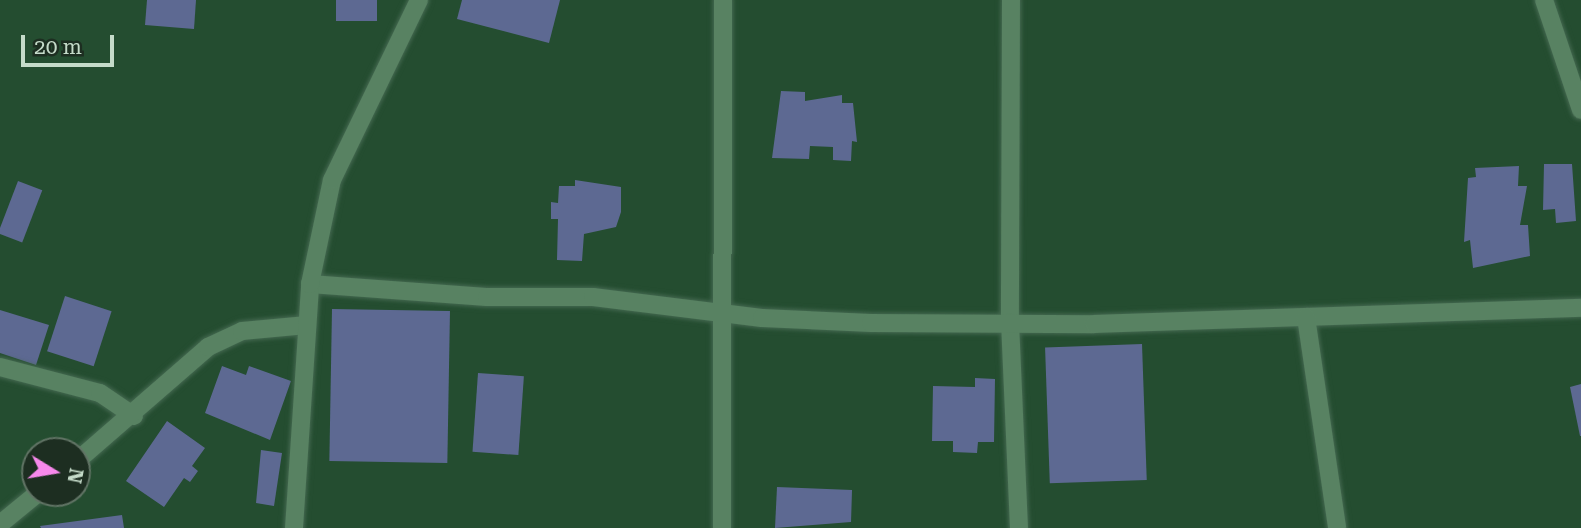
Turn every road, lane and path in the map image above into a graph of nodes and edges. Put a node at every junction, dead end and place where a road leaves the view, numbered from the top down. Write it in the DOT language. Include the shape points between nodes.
graph roads {
  1 [pos="419,0"];
  2 [pos="723,0"];
  3 [pos="1010,0"];
  4 [pos="1544,0"];
  5 [pos="1581,110"];
  6 [pos="310,284"];
  7 [pos="1581,308"];
  8 [pos="720,310"];
  9 [pos="1306,317"];
  10 [pos="1010,322"];
  11 [pos="307,325"];
  12 [pos="0,367"];
  13 [pos="134,416"];
  14 [pos="91,450"];
  15 [pos="21,507"];
  16 [pos="0,524"];
  17 [pos="295,528"];
  18 [pos="722,528"];
  19 [pos="1019,528"];
  20 [pos="1337,528"];
  1 -- 6 [label="street" via="332,180"];
  2 -- 8 [label="street"];
  3 -- 10 [label="street"];
  4 -- 5 [label="street"];
  6 -- 8 [label="street" via="488,297 593,297"];
  6 -- 11 [label="street"];
  7 -- 9 [label="street"];
  8 -- 10 [label="street" via="871,323"];
  8 -- 18 [label="street"];
  9 -- 10 [label="street"];
  9 -- 20 [label="street"];
  10 -- 19 [label="street"];
  11 -- 13 [label="street" via="242,331 208,347"];
  11 -- 17 [label="street"];
  12 -- 13 [label="street" via="100,393"];
  13 -- 14 [label="street"];
  15 -- 16 [label="street"];
}
